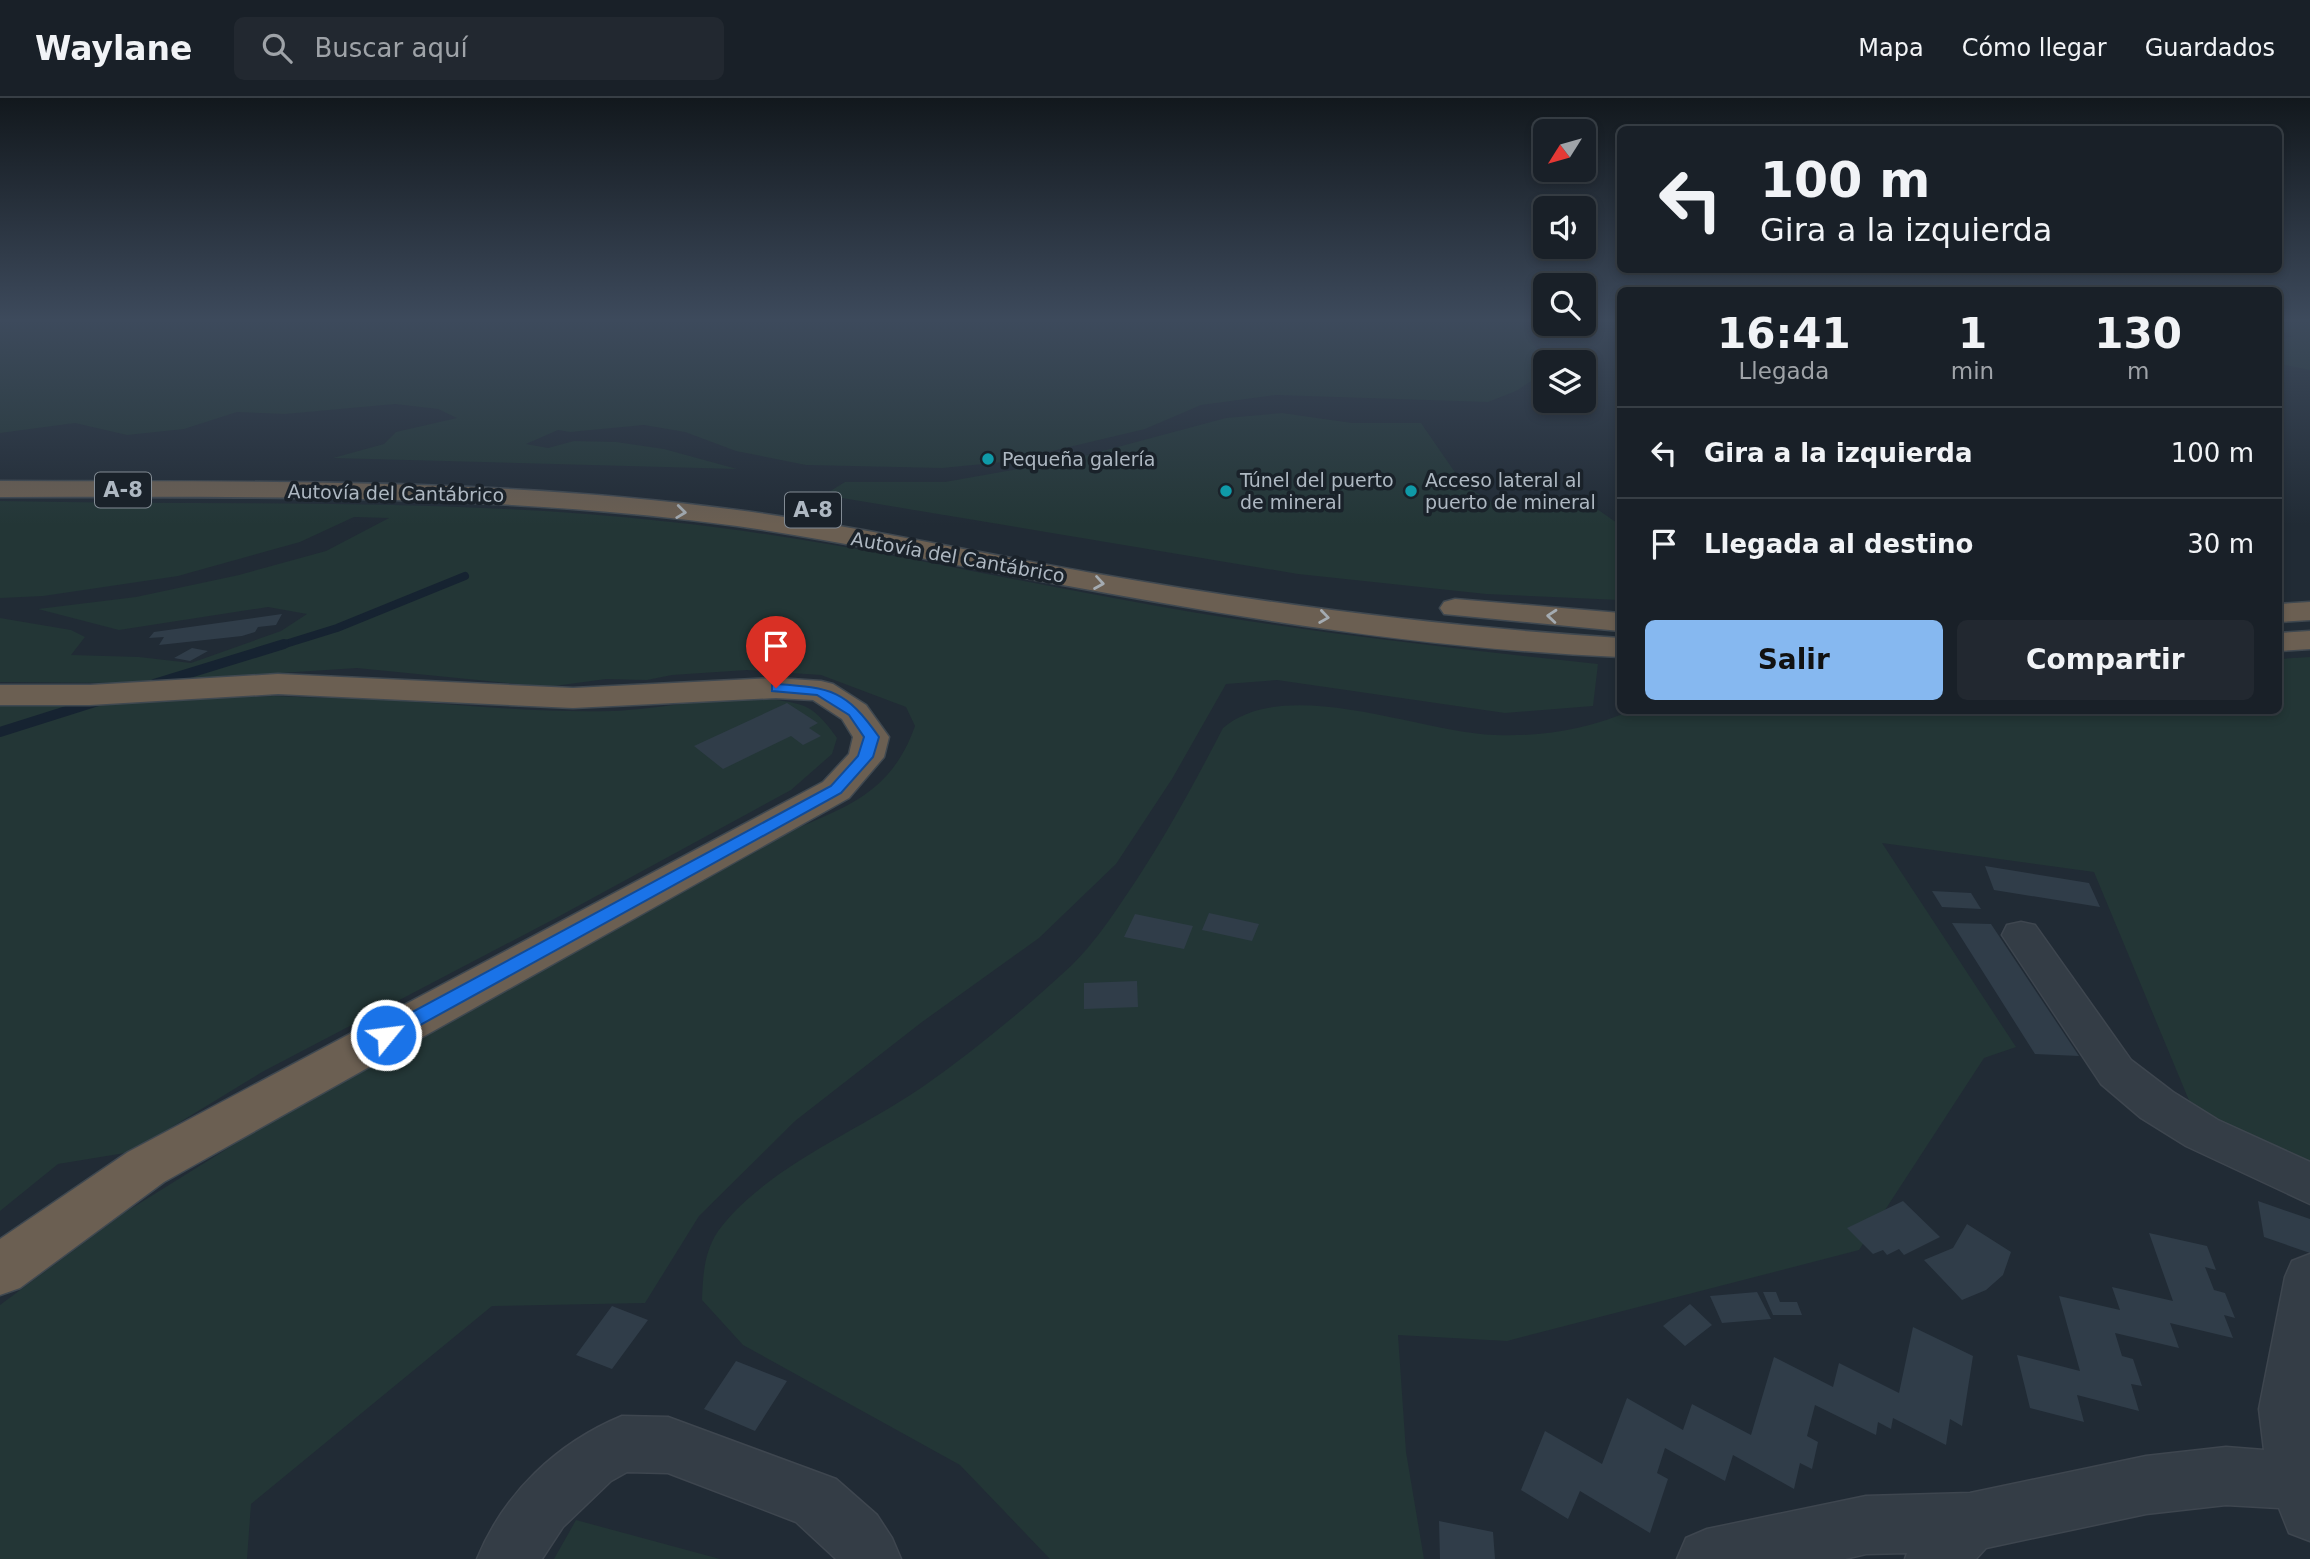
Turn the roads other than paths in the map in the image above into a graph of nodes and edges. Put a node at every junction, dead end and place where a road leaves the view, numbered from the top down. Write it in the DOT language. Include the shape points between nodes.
graph roads {
  1 [pos="0,471"];
  2 [pos="0,489"];
  3 [pos="1258,584"];
  4 [pos="1312,592"];
  5 [pos="2310,611"];
  6 [pos="2282,612"];
  7 [pos="1617,622"];
  8 [pos="2310,640"];
  9 [pos="2282,642"];
  10 [pos="1617,648"];
  11 [pos="0,695"];
  12 [pos="2021,935"];
  13 [pos="2310,1184"];
  14 [pos="0,1270"];
  15 [pos="2310,1277"];
  16 [pos="2304,1496"];
  17 [pos="1952,1541"];
  18 [pos="507,1559"];
  19 [pos="871,1559"];
  20 [pos="1707,1559"];
  1 -- 3 [label="highway, Autovía del Cantábrico / A-8" via="408,475 620,485 740,499"];
  2 -- 10 [label="highway, Autovía del Cantábrico / A-8, one-way" via="459,493 629,505 739,519 1286,612 1471,636"];
  7 -- 4 [label="highway, one-way"];
  5 -- 6 [label="highway"];
  8 -- 9 [label="highway"];
  11 -- 14 [label="highway" via="90,695 278,684 573,698 776,688 821,691 854,712 871,737 866,757 836,790 146,1167"];
  12 -- 13 [label="street" via="2116,1072 2202,1133"];
  15 -- 16 [label="street" via="2286,1409"];
  16 -- 17 [label="street" via="2226,1476 2146,1485"];
  17 -- 20 [label="street" via="1866,1525"];
  18 -- 19 [label="street" via="542,1506 591,1461 622,1444 668,1445 815,1500 856,1536"];
}
